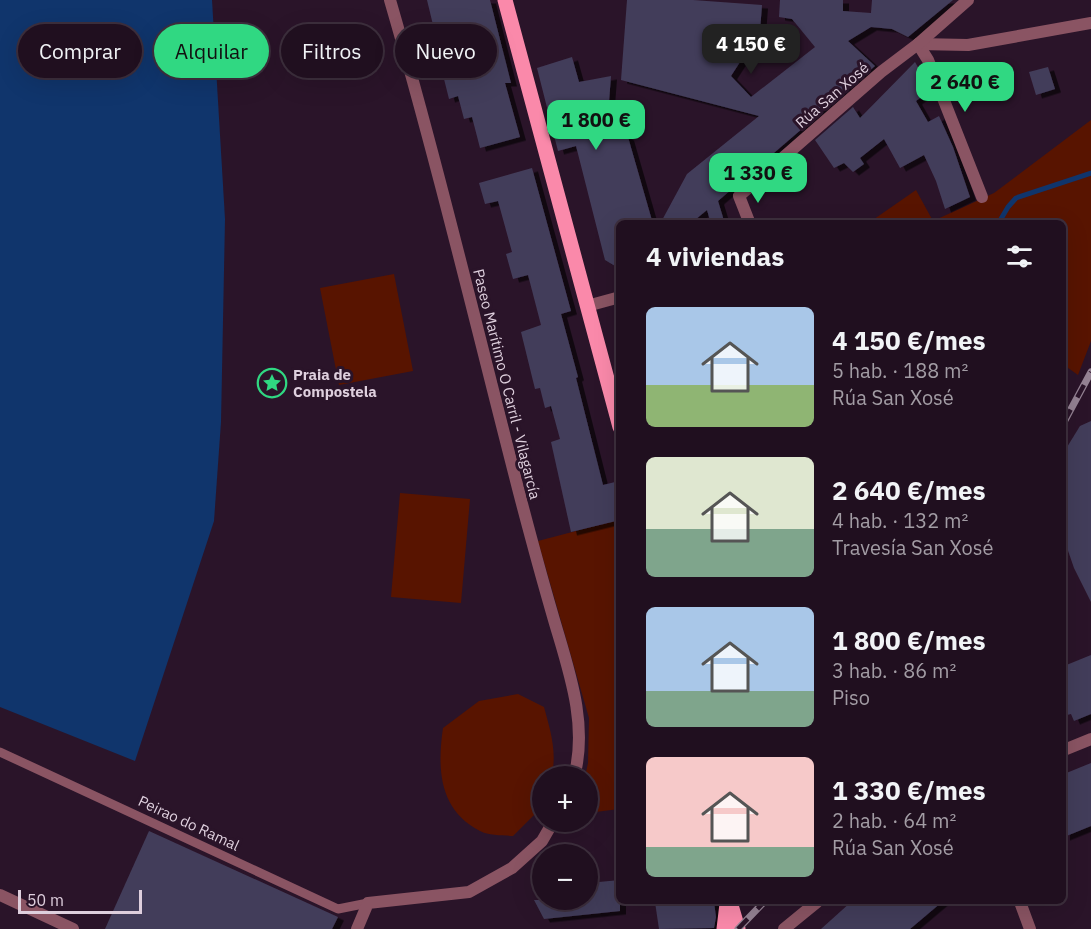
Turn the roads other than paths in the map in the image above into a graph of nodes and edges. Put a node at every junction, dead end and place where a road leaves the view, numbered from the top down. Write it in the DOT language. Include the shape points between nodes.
graph roads {
  1 [pos="390,0"];
  2 [pos="505,0"];
  3 [pos="968,0"];
  4 [pos="1091,24"];
  5 [pos="918,44"];
  6 [pos="982,197"];
  7 [pos="748,220"];
  8 [pos="616,298"];
  9 [pos="587,306"];
  10 [pos="616,412"];
  11 [pos="1091,740"];
  12 [pos="1066,749"];
  13 [pos="0,752"];
  14 [pos="575,766"];
  15 [pos="548,832"];
  16 [pos="0,895"];
  17 [pos="368,903"];
  18 [pos="729,904"];
  19 [pos="730,904"];
  20 [pos="815,904"];
  21 [pos="1021,904"];
  22 [pos="73,929"];
  23 [pos="357,929"];
  24 [pos="724,929"];
  25 [pos="738,929"];
  26 [pos="784,929"];
  27 [pos="1030,929"];
  1 -- 14 [label="street, Paseo Marítimo O Carril - Vilagarcía" via="569,675 579,717"];
  2 -- 9 [label="main road"];
  3 -- 5 [label="street, Rúa San Xosé"];
  4 -- 5 [label="street" via="968,45"];
  5 -- 6 [label="street" via="928,60"];
  5 -- 7 [label="street, Rúa San Xosé" via="739,196"];
  8 -- 9 [label="street"];
  9 -- 10 [label="main road"];
  11 -- 12 [label="street"];
  13 -- 17 [label="lane, Peirao do Ramal" via="338,909"];
  15 -- 17 [label="street" via="512,868 469,892"];
  16 -- 22 [label="street"];
  17 -- 23 [label="street"];
  18 -- 24 [label="main road"];
  19 -- 25 [label="main road"];
  20 -- 26 [label="street"];
  21 -- 27 [label="street"];
}
